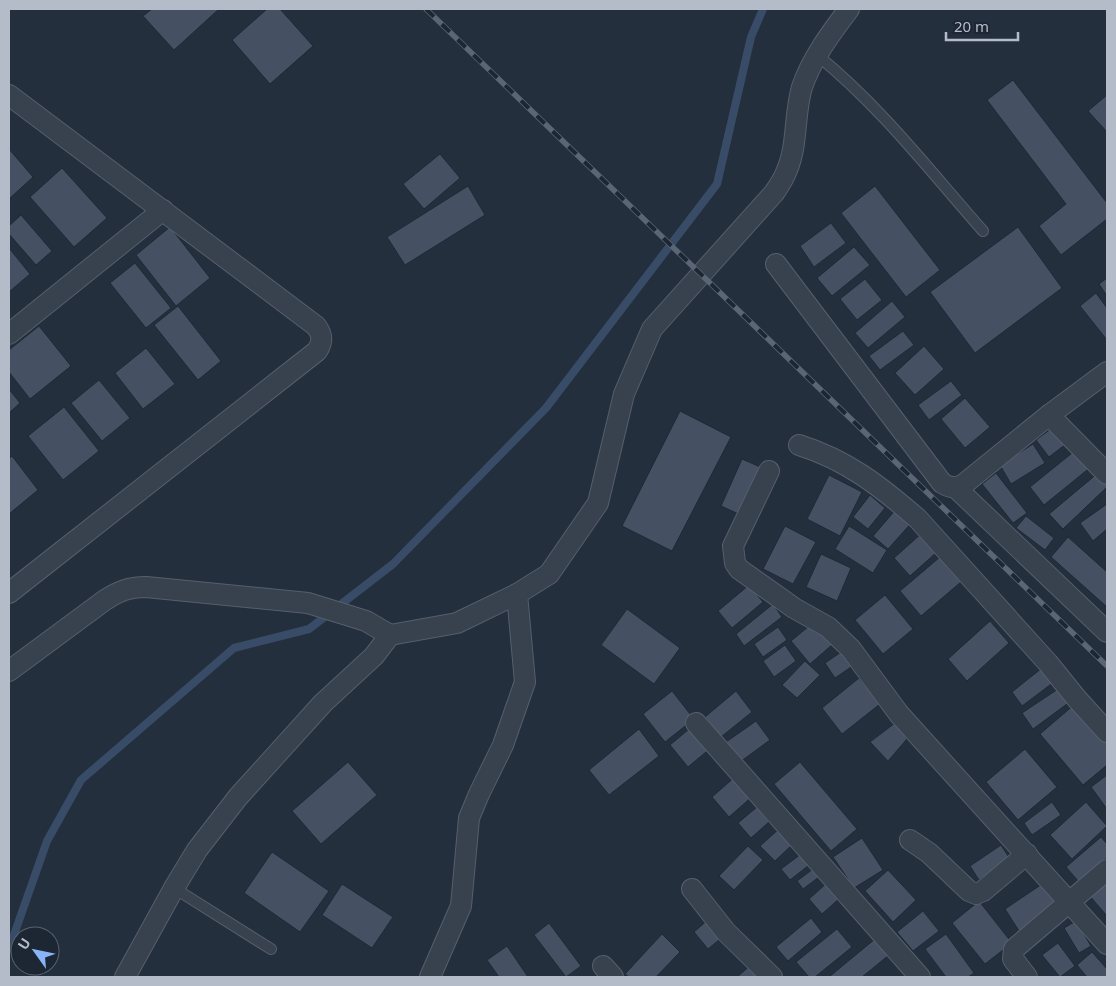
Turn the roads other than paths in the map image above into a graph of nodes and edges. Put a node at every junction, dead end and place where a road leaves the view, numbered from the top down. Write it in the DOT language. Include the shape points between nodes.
graph roads {
  1 [pos="849,9"];
  2 [pos="817,56"];
  3 [pos="9,95"];
  4 [pos="163,210"];
  5 [pos="983,231"];
  6 [pos="776,264"];
  7 [pos="9,334"];
  8 [pos="1107,372"];
  9 [pos="1049,415"];
  10 [pos="798,445"];
  11 [pos="769,471"];
  12 [pos="1107,474"];
  13 [pos="955,487"];
  14 [pos="9,593"];
  15 [pos="517,594"];
  16 [pos="1107,632"];
  17 [pos="390,635"];
  18 [pos="9,672"];
  19 [pos="696,722"];
  20 [pos="1107,732"];
  21 [pos="910,840"];
  22 [pos="1027,854"];
  23 [pos="1107,870"];
  24 [pos="174,888"];
  25 [pos="692,889"];
  26 [pos="1070,902"];
  27 [pos="1107,944"];
  28 [pos="271,949"];
  29 [pos="126,977"];
  30 [pos="430,977"];
  31 [pos="772,977"];
  32 [pos="920,977"];
  33 [pos="1027,977"];
  1 -- 2 [label="street"];
  2 -- 5 [label="lane" via="882,115"];
  2 -- 15 [label="street" via="802,87 791,157 781,182 652,329 624,394 598,503 549,574"];
  3 -- 4 [label="street"];
  4 -- 7 [label="street"];
  4 -- 14 [label="street" via="316,326 322,341 316,351"];
  6 -- 13 [label="street" via="942,483"];
  8 -- 9 [label="street"];
  9 -- 12 [label="street"];
  9 -- 13 [label="street" via="964,484"];
  10 -- 20 [label="street" via="849,466 918,519"];
  11 -- 22 [label="street" via="733,546 739,569 794,608 828,627 851,649 899,714"];
  13 -- 16 [label="street"];
  15 -- 17 [label="street" via="457,623"];
  15 -- 30 [label="street" via="525,682 503,745 469,818 461,906"];
  17 -- 18 [label="street" via="366,621 308,603 130,587 105,600"];
  17 -- 24 [label="street" via="374,656 323,703 238,797 197,850"];
  19 -- 32 [label="street"];
  21 -- 22 [label="street" via="976,894"];
  22 -- 26 [label="street"];
  23 -- 26 [label="street"];
  24 -- 28 [label="lane"];
  24 -- 29 [label="street"];
  25 -- 31 [label="street" via="726,932"];
  26 -- 27 [label="street"];
  26 -- 33 [label="street" via="1014,949 1013,959"];
}
